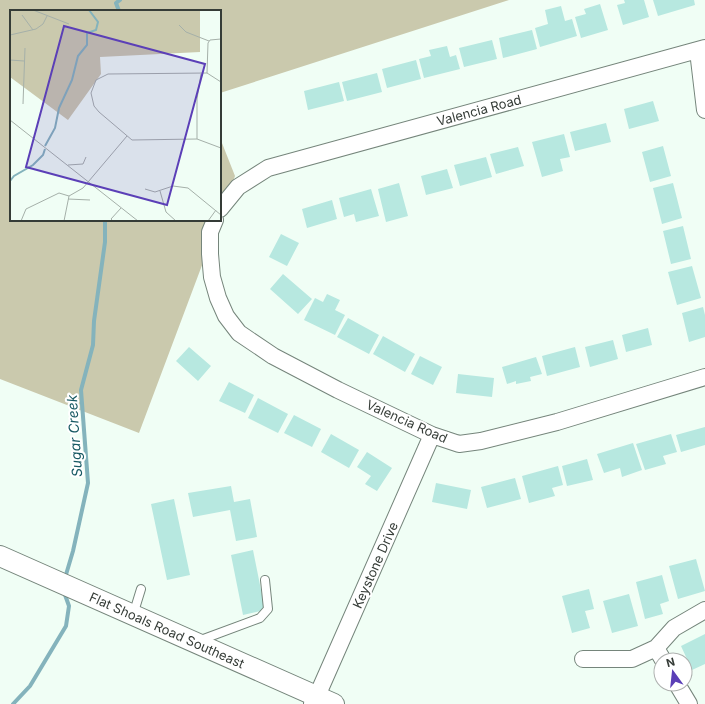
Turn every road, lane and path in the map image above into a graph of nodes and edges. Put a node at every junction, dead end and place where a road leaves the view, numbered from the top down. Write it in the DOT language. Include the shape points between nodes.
graph roads {
  1 [pos="701,50"];
  2 [pos="705,110"];
  3 [pos="221,208"];
  4 [pos="215,221"];
  5 [pos="705,377"];
  6 [pos="432,434"];
  7 [pos="0,556"];
  8 [pos="266,580"];
  9 [pos="141,589"];
  10 [pos="705,610"];
  11 [pos="133,615"];
  12 [pos="194,642"];
  13 [pos="660,652"];
  14 [pos="653,655"];
  15 [pos="583,659"];
  16 [pos="682,692"];
  17 [pos="321,701"];
  18 [pos="689,704"];
  1 -- 2 [label="street"];
  1 -- 3 [label="street, Valencia Road" via="268,168 238,187"];
  4 -- 6 [label="street, Valencia Road" via="210,232 212,277 226,316 239,333 273,356"];
  5 -- 6 [label="street, Valencia Road" via="557,422 480,441 459,444"];
  6 -- 17 [label="street, Keystone Drive"];
  7 -- 11 [label="street, Flat Shoals Road Southeast"];
  8 -- 12 [label="lane" via="268,609 260,618"];
  9 -- 11 [label="lane"];
  10 -- 13 [label="street" via="674,628"];
  11 -- 12 [label="street, Flat Shoals Road Southeast"];
  12 -- 17 [label="street, Flat Shoals Road Southeast"];
  14 -- 15 [label="street" via="632,659"];
  16 -- 18 [label="street"];
}
